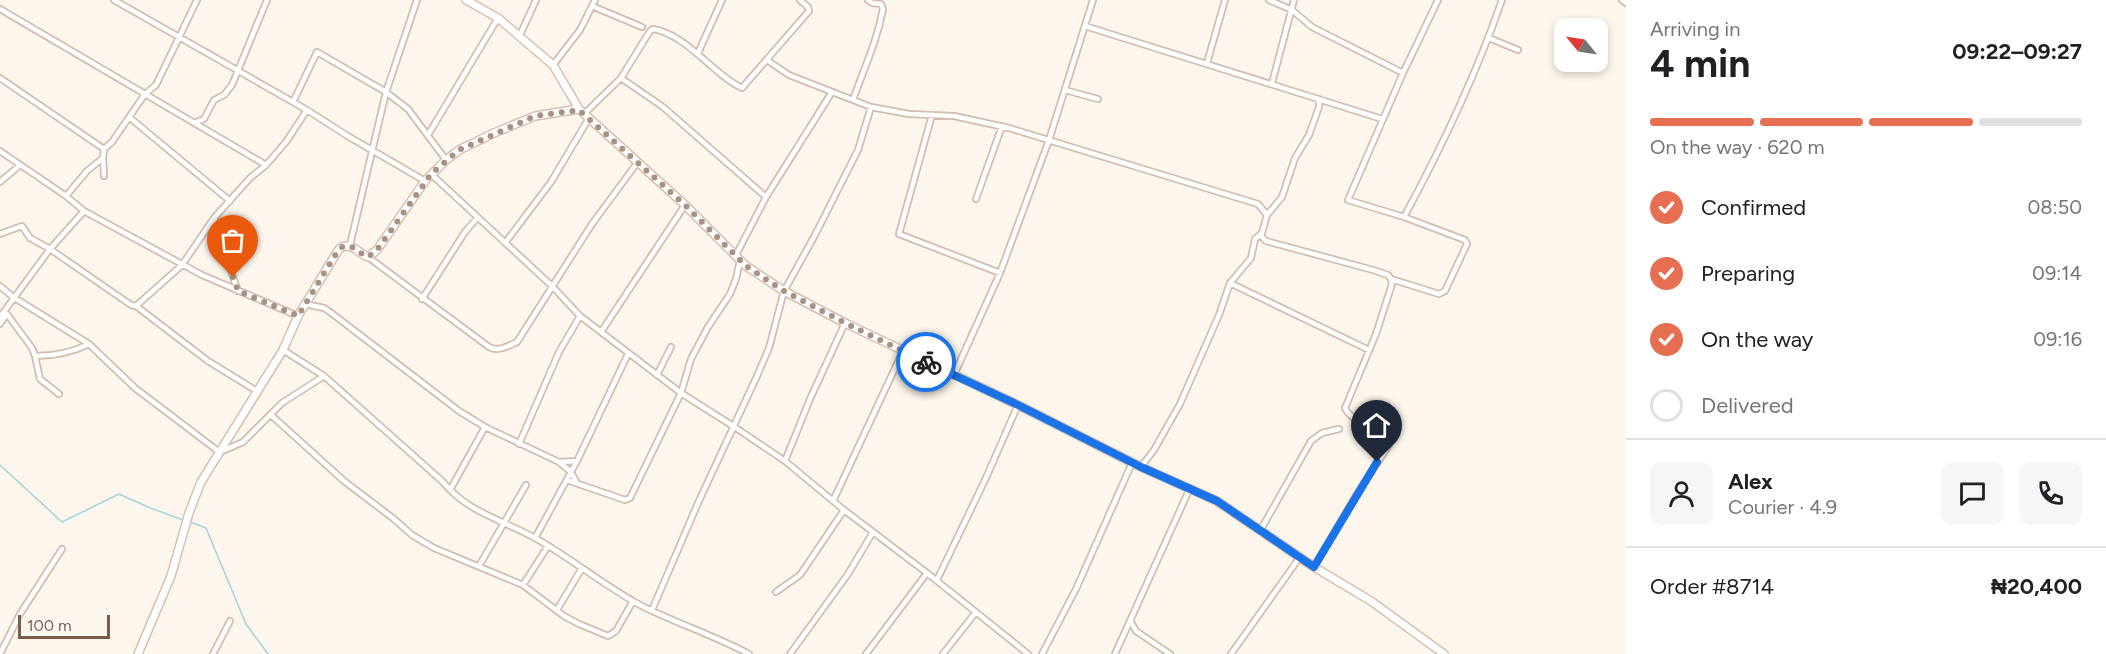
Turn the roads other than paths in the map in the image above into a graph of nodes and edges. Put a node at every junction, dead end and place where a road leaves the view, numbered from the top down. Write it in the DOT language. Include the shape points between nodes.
graph roads {
  1 [pos="114,0"];
  2 [pos="129,0"];
  3 [pos="197,0"];
  4 [pos="267,0"];
  5 [pos="417,0"];
  6 [pos="536,0"];
  7 [pos="595,0"];
  8 [pos="722,0"];
  9 [pos="800,0"];
  10 [pos="868,0"];
  11 [pos="1094,0"];
  12 [pos="1225,0"];
  13 [pos="1269,0"];
  14 [pos="1294,0"];
  15 [pos="1438,0"];
  16 [pos="1502,0"];
  17 [pos="1622,0"];
  18 [pos="470,1"];
  19 [pos="1626,3"];
  20 [pos="592,6"];
  21 [pos="126,7"];
  22 [pos="0,9"];
  23 [pos="1292,10"];
  24 [pos="498,18"];
  25 [pos="1085,26"];
  26 [pos="642,27"];
  27 [pos="520,35"];
  28 [pos="180,37"];
  29 [pos="1489,38"];
  30 [pos="1518,50"];
  31 [pos="698,53"];
  32 [pos="767,60"];
  33 [pos="1207,63"];
  34 [pos="553,64"];
  35 [pos="238,70"];
  36 [pos="1402,73"];
  37 [pos="0,78"];
  38 [pos="621,78"];
  39 [pos="1272,84"];
  40 [pos="1065,90"];
  41 [pos="386,92"];
  42 [pos="832,92"];
  43 [pos="145,94"];
  44 [pos="1098,99"];
  45 [pos="1319,99"];
  46 [pos="853,100"];
  47 [pos="293,102"];
  48 [pos="871,106"];
  49 [pos="307,110"];
  50 [pos="584,114"];
  51 [pos="932,115"];
  52 [pos="129,117"];
  53 [pos="1382,119"];
  54 [pos="194,123"];
  55 [pos="1002,126"];
  56 [pos="428,135"];
  57 [pos="1049,141"];
  58 [pos="104,149"];
  59 [pos="0,151"];
  60 [pos="373,152"];
  61 [pos="103,159"];
  62 [pos="446,160"];
  63 [pos="637,163"];
  64 [pos="20,165"];
  65 [pos="266,165"];
  66 [pos="431,174"];
  67 [pos="104,176"];
  68 [pos="0,182"];
  69 [pos="425,182"];
  70 [pos="66,196"];
  71 [pos="766,197"];
  72 [pos="976,199"];
  73 [pos="230,201"];
  74 [pos="685,205"];
  75 [pos="84,211"];
  76 [pos="1267,214"];
  77 [pos="1404,217"];
  78 [pos="214,218"];
  79 [pos="477,218"];
  80 [pos="1262,233"];
  81 [pos="0,234"];
  82 [pos="505,243"];
  83 [pos="350,245"];
  84 [pos="50,249"];
  85 [pos="368,257"];
  86 [pos="738,257"];
  87 [pos="182,265"];
  88 [pos="1000,273"];
  89 [pos="1391,279"];
  90 [pos="1230,283"];
  91 [pos="0,286"];
  92 [pos="552,286"];
  93 [pos="238,291"];
  94 [pos="784,291"];
  95 [pos="13,297"];
  96 [pos="422,299"];
  97 [pos="305,304"];
  98 [pos="136,306"];
  99 [pos="298,316"];
  100 [pos="580,316"];
  101 [pos="0,317"];
  102 [pos="0,323"];
  103 [pos="845,323"];
  104 [pos="601,332"];
  105 [pos="89,344"];
  106 [pos="672,348"];
  107 [pos="283,350"];
  108 [pos="1369,350"];
  109 [pos="903,351"];
  110 [pos="628,354"];
  111 [pos="35,356"];
  112 [pos="657,375"];
  113 [pos="954,375"];
  114 [pos="324,376"];
  115 [pos="257,391"];
  116 [pos="681,393"];
  117 [pos="59,394"];
  118 [pos="1018,405"];
  119 [pos="271,415"];
  120 [pos="734,426"];
  121 [pos="485,427"];
  122 [pos="1339,429"];
  123 [pos="519,444"];
  124 [pos="217,452"];
  125 [pos="577,461"];
  126 [pos="785,461"];
  127 [pos="559,462"];
  128 [pos="1132,463"];
  129 [pos="1141,467"];
  130 [pos="571,472"];
  131 [pos="567,480"];
  132 [pos="577,483"];
  133 [pos="526,485"];
  134 [pos="1190,488"];
  135 [pos="450,490"];
  136 [pos="832,501"];
  137 [pos="844,510"];
  138 [pos="503,524"];
  139 [pos="1260,531"];
  140 [pos="873,532"];
  141 [pos="535,538"];
  142 [pos="548,546"];
  143 [pos="62,549"];
  144 [pos="1299,557"];
  145 [pos="479,566"];
  146 [pos="1314,567"];
  147 [pos="582,568"];
  148 [pos="927,573"];
  149 [pos="937,580"];
  150 [pos="523,585"];
  151 [pos="776,592"];
  152 [pos="633,601"];
  153 [pos="556,610"];
  154 [pos="652,610"];
  155 [pos="976,612"];
  156 [pos="230,621"];
  157 [pos="1131,622"];
  158 [pos="1127,630"];
  159 [pos="1136,631"];
  160 [pos="0,654"];
  161 [pos="138,654"];
  162 [pos="213,654"];
  163 [pos="749,654"];
  164 [pos="790,654"];
  165 [pos="866,654"];
  166 [pos="943,654"];
  167 [pos="1028,654"];
  168 [pos="1042,654"];
  169 [pos="1115,654"];
  170 [pos="1170,654"];
  171 [pos="1231,654"];
  172 [pos="1444,654"];
  1 -- 21 [label="street"];
  2 -- 21 [label="street"];
  3 -- 28 [label="street"];
  4 -- 35 [label="street"];
  5 -- 41 [label="street"];
  6 -- 27 [label="street"];
  7 -- 20 [label="street"];
  8 -- 31 [label="street"];
  9 -- 32 [label="street" via="809,11"];
  10 -- 46 [label="street" via="883,9 873,50"];
  11 -- 25 [label="street"];
  12 -- 33 [label="street"];
  13 -- 23 [label="street"];
  14 -- 23 [label="street"];
  15 -- 36 [label="street"];
  16 -- 29 [label="street"];
  17 -- 19 [label="street"];
  18 -- 24 [label="street"];
  20 -- 26 [label="street"];
  20 -- 34 [label="street" via="580,30"];
  21 -- 28 [label="street"];
  22 -- 43 [label="street"];
  23 -- 36 [label="street" via="1312,27"];
  23 -- 39 [label="street"];
  24 -- 27 [label="street"];
  24 -- 56 [label="street"];
  25 -- 33 [label="street"];
  25 -- 40 [label="street"];
  27 -- 34 [label="street"];
  28 -- 35 [label="street"];
  28 -- 43 [label="street" via="156,85"];
  29 -- 30 [label="street"];
  29 -- 77 [label="street" via="1458,112"];
  31 -- 32 [label="street" via="742,88"];
  31 -- 38 [label="street" via="654,29"];
  32 -- 42 [label="street" via="789,75"];
  33 -- 39 [label="street"];
  34 -- 50 [label="street"];
  35 -- 47 [label="street"];
  35 -- 54 [label="street" via="224,95 214,100 204,119"];
  36 -- 53 [label="street"];
  37 -- 58 [label="street"];
  38 -- 50 [label="street"];
  38 -- 71 [label="street" via="663,107"];
  39 -- 45 [label="street"];
  40 -- 44 [label="street"];
  40 -- 57 [label="street"];
  41 -- 47 [label="street" via="317,52"];
  41 -- 56 [label="street" via="408,109"];
  41 -- 60 [label="street"];
  42 -- 46 [label="street"];
  42 -- 71 [label="street"];
  43 -- 52 [label="street"];
  43 -- 54 [label="street"];
  45 -- 53 [label="street"];
  45 -- 76 [label="street" via="1309,135 1295,158 1282,197"];
  46 -- 48 [label="street"];
  47 -- 49 [label="street"];
  48 -- 51 [label="street"];
  48 -- 94 [label="street" via="858,150"];
  49 -- 60 [label="street"];
  49 -- 65 [label="street"];
  50 -- 62 [label="street" via="535,116 485,137"];
  50 -- 63 [label="street"];
  50 -- 82 [label="street" via="551,182"];
  51 -- 55 [label="street"];
  51 -- 88 [label="street" via="899,234"];
  52 -- 58 [label="street"];
  52 -- 73 [label="street"];
  53 -- 77 [label="street" via="1348,200"];
  54 -- 65 [label="street"];
  55 -- 57 [label="street"];
  55 -- 72 [label="street"];
  56 -- 62 [label="street"];
  57 -- 76 [label="street" via="1258,204"];
  57 -- 88 [label="street"];
  58 -- 61 [label="street"];
  59 -- 64 [label="street"];
  60 -- 69 [label="street"];
  60 -- 83 [label="street"];
  61 -- 67 [label="street"];
  61 -- 70 [label="street"];
  62 -- 66 [label="street"];
  63 -- 74 [label="street"];
  63 -- 92 [label="street"];
  64 -- 68 [label="street"];
  64 -- 70 [label="street"];
  65 -- 73 [label="street"];
  66 -- 69 [label="street"];
  66 -- 79 [label="street"];
  69 -- 85 [label="street"];
  70 -- 75 [label="street"];
  71 -- 86 [label="street"];
  73 -- 78 [label="street"];
  74 -- 86 [label="street"];
  74 -- 104 [label="street"];
  75 -- 84 [label="street"];
  75 -- 87 [label="street"];
  76 -- 80 [label="street"];
  77 -- 89 [label="street" via="1467,244 1442,294"];
  78 -- 87 [label="street"];
  78 -- 93 [label="street"];
  79 -- 82 [label="street"];
  79 -- 96 [label="street"];
  80 -- 89 [label="street" via="1266,241 1373,270"];
  80 -- 90 [label="street" via="1256,239 1251,258"];
  81 -- 84 [label="street" via="22,226 30,238"];
  82 -- 92 [label="street"];
  83 -- 85 [label="street"];
  83 -- 97 [label="street" via="339,249"];
  84 -- 95 [label="street"];
  84 -- 98 [label="street"];
  85 -- 96 [label="street"];
  86 -- 94 [label="street"];
  86 -- 116 [label="street" via="730,294 692,359"];
  87 -- 93 [label="street"];
  87 -- 98 [label="street"];
  88 -- 113 [label="street"];
  89 -- 108 [label="street"];
  90 -- 108 [label="street"];
  90 -- 129 [label="street" via="1180,404"];
  91 -- 95 [label="street"];
  92 -- 96 [label="street" via="517,342 494,350"];
  92 -- 100 [label="street"];
  93 -- 99 [label="street"];
  94 -- 103 [label="street"];
  94 -- 120 [label="street" via="769,348"];
  95 -- 101 [label="street"];
  95 -- 105 [label="street"];
  97 -- 99 [label="street"];
  97 -- 121 [label="street" via="330,312"];
  98 -- 115 [label="street" via="208,361"];
  99 -- 107 [label="street"];
  100 -- 104 [label="street"];
  100 -- 123 [label="street" via="559,352"];
  102 -- 111 [label="street" via="7,314"];
  103 -- 109 [label="street"];
  103 -- 126 [label="street"];
  104 -- 110 [label="street"];
  105 -- 111 [label="street" via="55,356"];
  105 -- 124 [label="street" via="135,388"];
  106 -- 112 [label="street"];
  107 -- 114 [label="street"];
  107 -- 115 [label="street"];
  108 -- 146 [label="street" via="1345,408 1353,418 1386,438 1389,445"];
  109 -- 113 [label="street"];
  109 -- 136 [label="street"];
  110 -- 112 [label="street"];
  110 -- 125 [label="street"];
  111 -- 117 [label="street" via="40,379"];
  112 -- 116 [label="street"];
  113 -- 118 [label="street"];
  114 -- 119 [label="street" via="289,398"];
  114 -- 135 [label="street"];
  115 -- 124 [label="street"];
  116 -- 120 [label="street"];
  116 -- 132 [label="street" via="630,498 625,500"];
  118 -- 128 [label="street"];
  118 -- 149 [label="street"];
  119 -- 124 [label="street" via="243,442"];
  119 -- 145 [label="street" via="412,535"];
  120 -- 126 [label="street"];
  120 -- 154 [label="street"];
  121 -- 123 [label="street"];
  121 -- 135 [label="street"];
  122 -- 139 [label="street" via="1311,441"];
  123 -- 127 [label="street"];
  124 -- 161 [label="street" via="201,482 171,576"];
  125 -- 127 [label="street"];
  125 -- 130 [label="street"];
  126 -- 136 [label="street"];
  127 -- 130 [label="street"];
  128 -- 129 [label="street"];
  128 -- 168 [label="street" via="1076,589"];
  129 -- 134 [label="street"];
  130 -- 131 [label="street"];
  130 -- 132 [label="street"];
  131 -- 132 [label="street"];
  131 -- 141 [label="street"];
  133 -- 138 [label="street"];
  134 -- 139 [label="street" via="1217,501"];
  134 -- 157 [label="street"];
  135 -- 138 [label="street" via="476,511"];
  136 -- 137 [label="street"];
  137 -- 140 [label="street"];
  137 -- 151 [label="street" via="800,575"];
  138 -- 141 [label="street"];
  138 -- 145 [label="street"];
  139 -- 144 [label="street"];
  140 -- 148 [label="street"];
  140 -- 164 [label="street"];
  141 -- 142 [label="street"];
  142 -- 147 [label="street"];
  142 -- 150 [label="street"];
  143 -- 160 [label="street" via="20,614"];
  144 -- 146 [label="street"];
  144 -- 171 [label="street"];
  145 -- 150 [label="street"];
  146 -- 172 [label="street"];
  147 -- 152 [label="street"];
  147 -- 153 [label="street"];
  148 -- 149 [label="street"];
  148 -- 165 [label="street"];
  149 -- 155 [label="street"];
  150 -- 153 [label="street"];
  152 -- 153 [label="street" via="616,631 608,636"];
  152 -- 154 [label="street"];
  154 -- 163 [label="street"];
  155 -- 166 [label="street"];
  155 -- 167 [label="street"];
  156 -- 162 [label="street"];
  157 -- 158 [label="street"];
  157 -- 159 [label="street"];
  158 -- 159 [label="street"];
  158 -- 169 [label="street"];
  159 -- 170 [label="street"];
}
